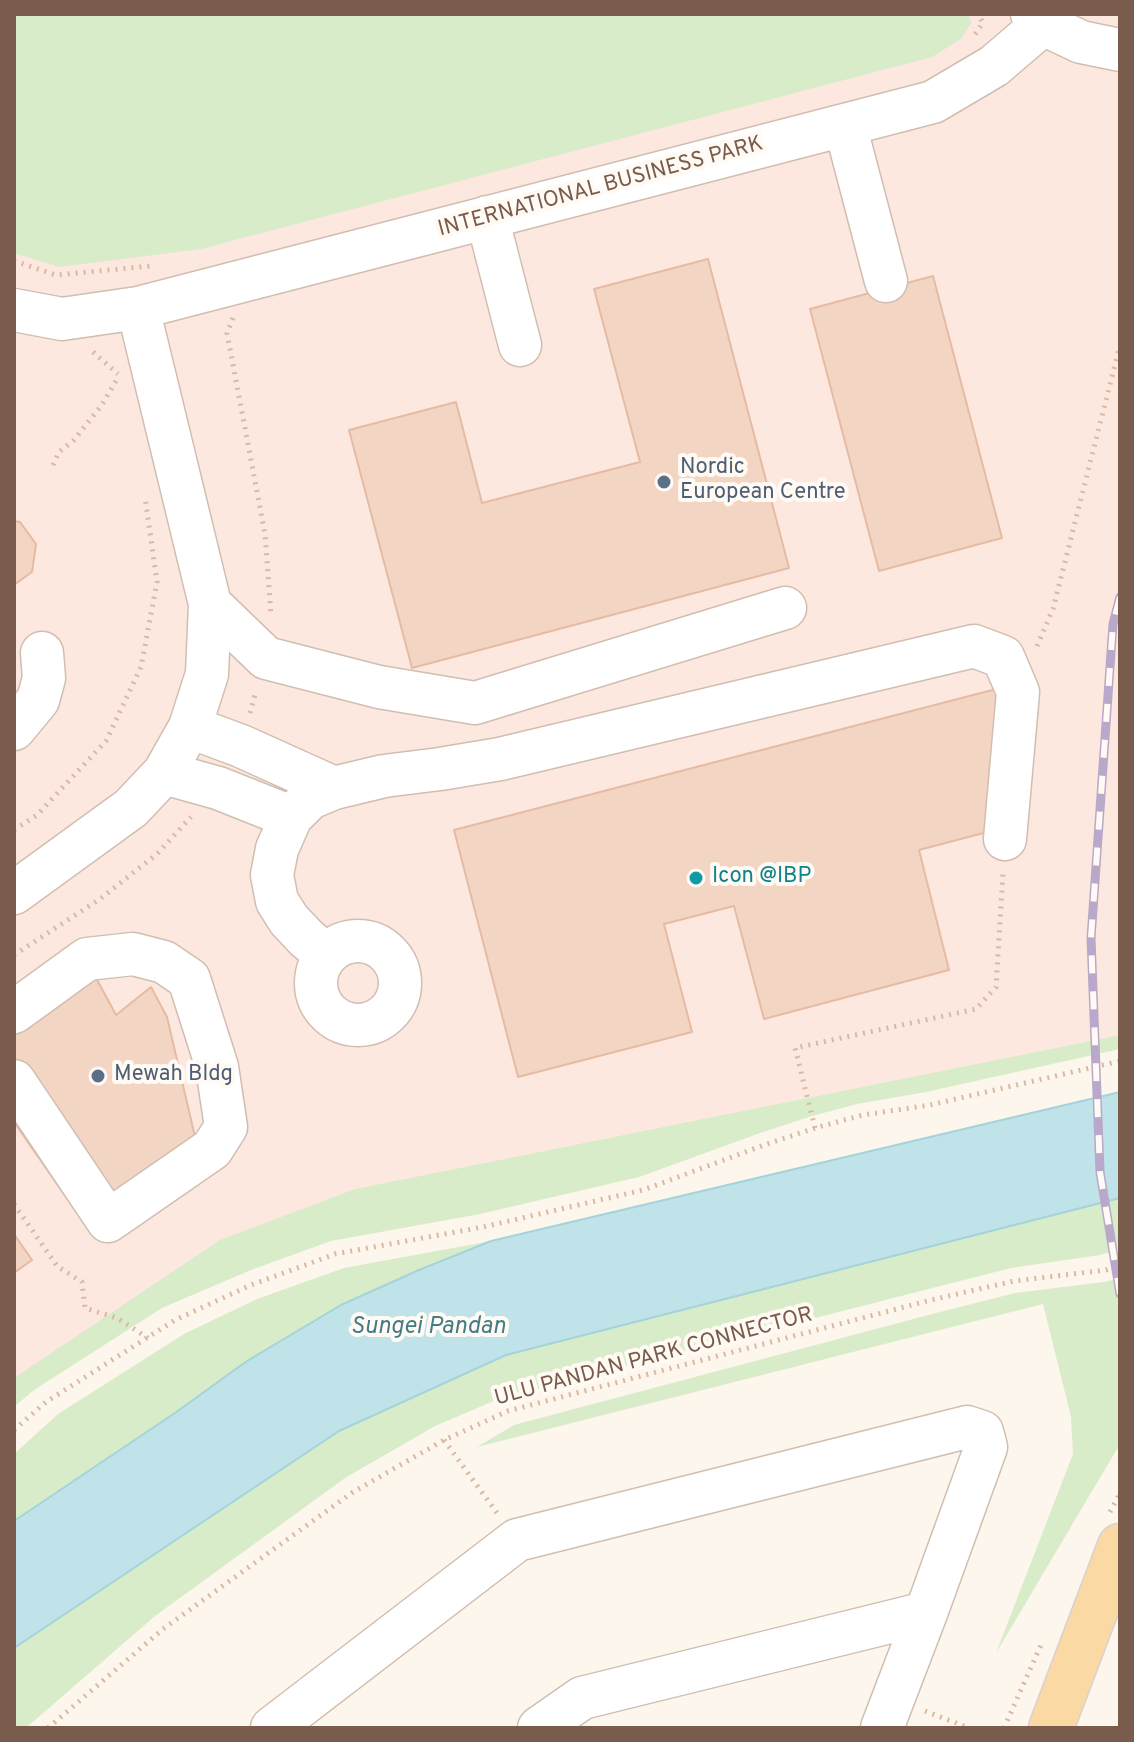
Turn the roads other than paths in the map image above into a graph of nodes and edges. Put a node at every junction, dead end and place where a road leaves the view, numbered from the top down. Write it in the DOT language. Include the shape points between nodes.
graph roads {
  1 [pos="1037,19"];
  2 [pos="1120,50"];
  3 [pos="845,125"];
  4 [pos="487,217"];
  5 [pos="886,281"];
  6 [pos="138,308"];
  7 [pos="14,310"];
  8 [pos="520,345"];
  9 [pos="210,604"];
  10 [pos="785,608"];
  11 [pos="42,653"];
  12 [pos="190,727"];
  13 [pos="14,729"];
  14 [pos="164,773"];
  15 [pos="334,788"];
  16 [pos="291,817"];
  17 [pos="1005,839"];
  18 [pos="14,893"];
  19 [pos="326,955"];
  20 [pos="14,1012"];
  21 [pos="14,1081"];
  22 [pos="1120,1546"];
  23 [pos="926,1613"];
  24 [pos="887,1713"];
  25 [pos="272,1728"];
  26 [pos="539,1728"];
  27 [pos="1051,1728"];
  1 -- 2 [label="lane, INTERNATIONAL BUSINESS PARK" via="1081,42"];
  1 -- 3 [label="lane, INTERNATIONAL BUSINESS PARK" via="994,66 933,102"];
  3 -- 4 [label="lane, INTERNATIONAL BUSINESS PARK"];
  3 -- 5 [label="lane"];
  4 -- 6 [label="lane, INTERNATIONAL BUSINESS PARK"];
  4 -- 8 [label="lane"];
  6 -- 7 [label="lane, INTERNATIONAL BUSINESS PARK" via="62,319"];
  6 -- 9 [label="lane"];
  9 -- 10 [label="lane" via="266,658 379,687 475,703"];
  9 -- 12 [label="lane" via="207,674"];
  11 -- 13 [label="lane" via="44,678 38,700"];
  12 -- 14 [label="lane"];
  12 -- 15 [label="lane"];
  14 -- 16 [label="lane"];
  14 -- 18 [label="lane" via="131,808"];
  15 -- 16 [label="lane" via="310,798"];
  15 -- 17 [label="lane" via="500,759 974,646 1003,657 1018,692"];
  16 -- 19 [label="lane" via="272,875 277,901"];
  20 -- 21 [label="lane" via="87,959 133,954 164,962 189,979 217,1067 226,1127 212,1149 108,1221"];
  22 -- 27 [label="main road"];
  23 -- 24 [label="lane"];
  23 -- 25 [label="lane" via="986,1447 982,1432 967,1427 517,1540"];
  23 -- 26 [label="lane" via="582,1698"];
}
